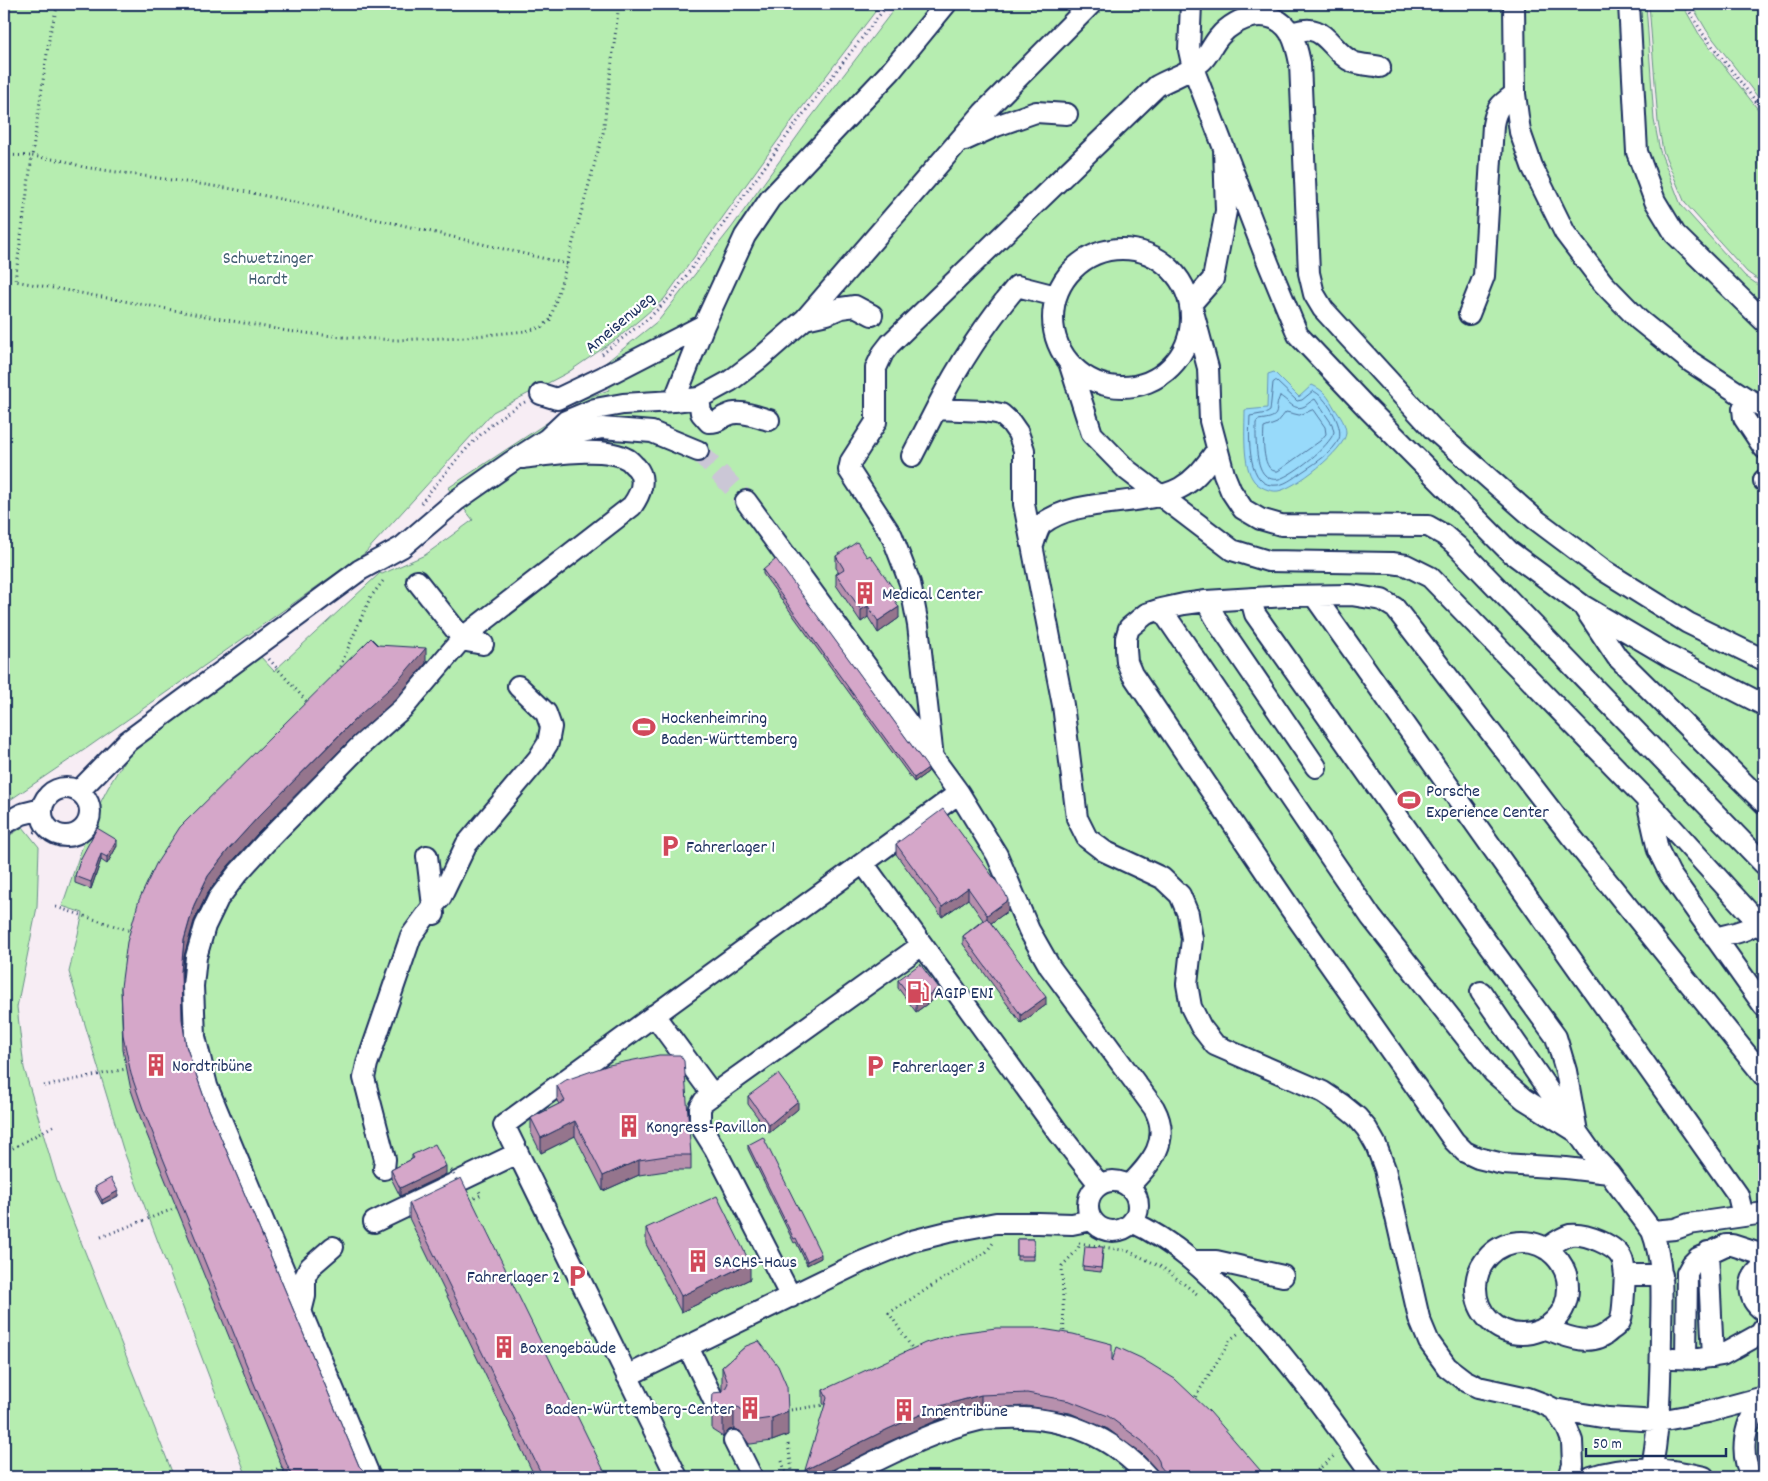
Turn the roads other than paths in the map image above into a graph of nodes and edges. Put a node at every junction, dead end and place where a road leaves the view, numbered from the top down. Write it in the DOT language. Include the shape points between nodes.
graph roads {
  1 [pos="946,4"];
  2 [pos="1091,4"];
  3 [pos="1191,4"];
  4 [pos="1514,4"];
  5 [pos="1629,4"];
  6 [pos="1290,33"];
  7 [pos="1380,67"];
  8 [pos="1193,68"];
  9 [pos="1515,94"];
  10 [pos="1067,114"];
  11 [pos="960,142"];
  12 [pos="1224,148"];
  13 [pos="1056,296"];
  14 [pos="1191,304"];
  15 [pos="1469,314"];
  16 [pos="872,315"];
  17 [pos="805,319"];
  18 [pos="1764,321"];
  19 [pos="704,325"];
  20 [pos="1068,362"];
  21 [pos="541,394"];
  22 [pos="699,398"];
  23 [pos="674,401"];
  24 [pos="1755,402"];
  25 [pos="936,409"];
  26 [pos="769,420"];
  27 [pos="547,439"];
  28 [pos="1764,448"];
  29 [pos="1217,450"];
  30 [pos="698,451"];
  31 [pos="912,456"];
  32 [pos="516,458"];
  33 [pos="1158,495"];
  34 [pos="746,501"];
  35 [pos="1033,545"];
  36 [pos="417,581"];
  37 [pos="1315,597"];
  38 [pos="1251,599"];
  39 [pos="1206,601"];
  40 [pos="1582,605"];
  41 [pos="1161,609"];
  42 [pos="461,639"];
  43 [pos="482,644"];
  44 [pos="1764,660"];
  45 [pos="518,686"];
  46 [pos="1764,705"];
  47 [pos="933,758"];
  48 [pos="1316,767"];
  49 [pos="79,791"];
  50 [pos="959,793"];
  51 [pos="1646,799"];
  52 [pos="1764,803"];
  53 [pos="42,809"];
  54 [pos="4,824"];
  55 [pos="427,856"];
  56 [pos="863,863"];
  57 [pos="1764,864"];
  58 [pos="435,914"];
  59 [pos="1762,923"];
  60 [pos="1715,938"];
  61 [pos="922,944"];
  62 [pos="1481,992"];
  63 [pos="1764,1005"];
  64 [pos="654,1015"];
  65 [pos="1764,1076"];
  66 [pos="713,1095"];
  67 [pos="1576,1132"];
  68 [pos="518,1153"];
  69 [pos="384,1169"];
  70 [pos="1609,1172"];
  71 [pos="1099,1184"];
  72 [pos="1129,1186"];
  73 [pos="1764,1213"];
  74 [pos="1743,1216"];
  75 [pos="1092,1220"];
  76 [pos="374,1222"];
  77 [pos="1132,1222"];
  78 [pos="1652,1231"];
  79 [pos="332,1247"];
  80 [pos="1546,1249"];
  81 [pos="1708,1252"];
  82 [pos="1764,1260"];
  83 [pos="1194,1261"];
  84 [pos="1764,1266"];
  85 [pos="1625,1275"];
  86 [pos="1662,1275"];
  87 [pos="1283,1276"];
  88 [pos="791,1297"];
  89 [pos="1764,1311"];
  90 [pos="301,1314"];
  91 [pos="1544,1328"];
  92 [pos="1764,1328"];
  93 [pos="688,1347"];
  94 [pos="1661,1357"];
  95 [pos="1713,1357"];
  96 [pos="1686,1360"];
  97 [pos="627,1376"];
  98 [pos="1764,1397"];
  99 [pos="1764,1402"];
  100 [pos="716,1406"];
  101 [pos="1554,1409"];
  102 [pos="1659,1421"];
  103 [pos="734,1441"];
  104 [pos="1651,1473"];
  105 [pos="370,1477"];
  106 [pos="677,1477"];
  107 [pos="752,1477"];
  108 [pos="843,1477"];
  109 [pos="1148,1477"];
  110 [pos="1373,1477"];
  111 [pos="1569,1477"];
  112 [pos="1591,1477"];
  113 [pos="1704,1477"];
  114 [pos="1752,1477"];
  1 -- 19 [label="lane" via="890,71 770,198 745,236"];
  2 -- 11 [label="lane" via="983,114"];
  3 -- 8 [label="lane"];
  4 -- 9 [label="lane"];
  5 -- 18 [label="lane" via="1637,152 1655,201 1675,234"];
  6 -- 7 [label="lane" via="1315,31 1353,62"];
  6 -- 8 [label="lane" via="1272,17 1252,16 1241,20 1219,37"];
  6 -- 44 [label="lane" via="1300,64 1309,273 1314,294 1323,309 1434,429 1535,519 1602,570 1680,618"];
  8 -- 12 [label="lane"];
  8 -- 47 [label="lane" via="1157,86 890,344 878,361 876,422 851,461 849,470 892,536 910,583"];
  9 -- 15 [label="lane" via="1494,114 1484,276"];
  9 -- 24 [label="lane" via="1520,132 1532,166 1561,226 1603,283 1639,320 1691,362"];
  10 -- 11 [label="lane" via="1036,112"];
  11 -- 17 [label="lane"];
  12 -- 14 [label="lane" via="1226,211 1213,279"];
  12 -- 40 [label="lane" via="1298,335 1509,551"];
  13 -- 14 [label="lane" via="1067,276 1083,260 1104,251 1127,248 1149,253 1168,265 1183,283"];
  13 -- 20 [label="lane" via="1053,319 1057,342"];
  13 -- 25 [label="lane" via="1017,286 979,333"];
  14 -- 20 [label="lane" via="1192,326 1185,349 1172,367 1153,380 1130,387 1108,386 1086,377"];
  14 -- 29 [label="lane" via="1208,368 1210,421"];
  16 -- 17 [label="lane" via="855,306"];
  17 -- 22 [label="lane" via="730,381"];
  19 -- 21 [label="lane" via="557,399"];
  19 -- 23 [label="lane"];
  20 -- 33 [label="lane" via="1092,434 1127,470"];
  22 -- 23 [label="lane"];
  22 -- 26 [label="lane" via="701,412 709,422 719,422 728,414 744,413"];
  23 -- 27 [label="lane" via="595,409 566,421"];
  24 -- 28 [label="lane" via="1743,409 1744,418"];
  25 -- 31 [label="lane"];
  25 -- 35 [label="lane" via="985,411 1001,414 1012,423 1024,450 1024,504"];
  27 -- 30 [label="lane" via="610,428 652,432"];
  27 -- 32 [label="lane"];
  29 -- 33 [label="lane" via="1194,480"];
  29 -- 57 [label="lane" via="1231,491 1243,509 1260,519 1281,525 1428,526 1444,535"];
  32 -- 42 [label="lane" via="586,452 620,456 639,470 640,494 632,506"];
  32 -- 49 [label="lane" via="457,500 402,547 360,570 128,742"];
  33 -- 35 [label="lane" via="1066,512 1041,525"];
  33 -- 51 [label="lane" via="1232,550 1250,557 1290,562 1375,562 1412,567 1430,576"];
  34 -- 47 [label="lane"];
  35 -- 101 [label="lane" via="1063,705 1078,818 1087,838 1104,851 1162,878 1180,894 1188,914 1192,939 1187,984 1191,1007 1201,1028 1216,1045 1323,1092 1357,1117 1376,1145 1382,1161 1419,1318 1436,1354 1452,1371 1478,1387 1528,1398"];
  36 -- 42 [label="lane"];
  37 -- 38 [label="lane"];
  37 -- 65 [label="lane" via="1373,598 1395,608 1570,835"];
  37 -- 74 [label="lane" via="1738,1195"];
  38 -- 39 [label="lane"];
  38 -- 67 [label="lane" via="1261,623 1556,1037 1566,1071"];
  39 -- 41 [label="lane"];
  39 -- 48 [label="lane"];
  40 -- 46 [label="lane" via="1670,657"];
  40 -- 52 [label="lane" via="1616,657"];
  41 -- 67 [label="lane" via="1371,917 1494,1074 1524,1099"];
  41 -- 70 [label="lane" via="1146,614 1129,628 1126,650 1132,674 1454,1142 1478,1158 1503,1164"];
  42 -- 43 [label="lane"];
  42 -- 90 [label="lane" via="404,707 360,745 237,874 218,899 205,926 196,957 193,986 195,1037 207,1086"];
  45 -- 58 [label="lane" via="546,713 550,726 548,743 538,760 466,845"];
  47 -- 50 [label="lane"];
  49 -- 53 [label="lane" via="63,787 55,790 48,794"];
  49 -- 53 [label="lane" via="88,802 90,817 76,834 55,833 44,823"];
  50 -- 56 [label="lane"];
  50 -- 72 [label="lane" via="997,855 1029,930 1050,967 1160,1119 1159,1146 1151,1162"];
  51 -- 59 [label="lane"];
  51 -- 60 [label="lane" via="1658,850 1670,874"];
  53 -- 54 [label="lane" via="22,814"];
  55 -- 58 [label="lane"];
  56 -- 61 [label="lane"];
  56 -- 64 [label="lane"];
  58 -- 69 [label="lane" via="411,936 364,1078 385,1160"];
  59 -- 60 [label="lane"];
  60 -- 63 [label="lane"];
  61 -- 66 [label="lane"];
  61 -- 71 [label="lane"];
  62 -- 67 [label="lane"];
  64 -- 66 [label="lane"];
  64 -- 68 [label="lane" via="501,1119"];
  66 -- 88 [label="lane" via="700,1108 700,1125"];
  67 -- 70 [label="lane"];
  68 -- 76 [label="lane"];
  68 -- 97 [label="lane"];
  70 -- 78 [label="lane"];
  71 -- 72 [label="lane" via="1115,1181"];
  71 -- 75 [label="lane" via="1088,1197 1087,1206"];
  72 -- 77 [label="lane" via="1137,1200 1136,1216"];
  73 -- 74 [label="lane"];
  74 -- 78 [label="lane"];
  75 -- 77 [label="lane" via="1108,1231 1125,1228"];
  75 -- 88 [label="lane" via="1072,1224 996,1223 939,1234 912,1241 861,1262"];
  77 -- 83 [label="lane"];
  78 -- 86 [label="lane"];
  79 -- 90 [label="lane" via="305,1276"];
  80 -- 85 [label="lane" via="1568,1236 1592,1239 1612,1247 1622,1258"];
  80 -- 91 [label="lane" via="1558,1259 1566,1273 1568,1289 1565,1304 1557,1318"];
  80 -- 91 [label="lane" via="1532,1242 1500,1247 1488,1256 1476,1282 1476,1296 1490,1322 1516,1334"];
  81 -- 82 [label="lane" via="1732,1245 1757,1253"];
  81 -- 95 [label="lane"];
  81 -- 96 [label="lane" via="1692,1264 1687,1274"];
  83 -- 87 [label="lane" via="1216,1261"];
  83 -- 110 [label="lane" via="1276,1347"];
  84 -- 89 [label="lane" via="1755,1273 1750,1284 1755,1303"];
  85 -- 86 [label="lane"];
  85 -- 91 [label="lane" via="1620,1322 1608,1334 1591,1340 1573,1339"];
  86 -- 94 [label="lane"];
  88 -- 93 [label="lane"];
  90 -- 105 [label="lane"];
  92 -- 95 [label="lane" via="1744,1344 1722,1356"];
  93 -- 97 [label="lane"];
  93 -- 100 [label="lane"];
  94 -- 96 [label="lane"];
  94 -- 102 [label="lane"];
  95 -- 96 [label="lane"];
  97 -- 106 [label="lane"];
  98 -- 102 [label="lane"];
  99 -- 114 [label="lane" via="1751,1419 1747,1431 1745,1458"];
  101 -- 102 [label="lane" via="1608,1418"];
  101 -- 111 [label="lane" via="1572,1440 1573,1465"];
  102 -- 104 [label="lane"];
  103 -- 107 [label="lane"];
  104 -- 112 [label="lane" via="1621,1470"];
  104 -- 113 [label="lane" via="1679,1471"];
  108 -- 109 [label="lane" via="953,1427 982,1419 1019,1418 1053,1420 1101,1438 1135,1462"];
}
